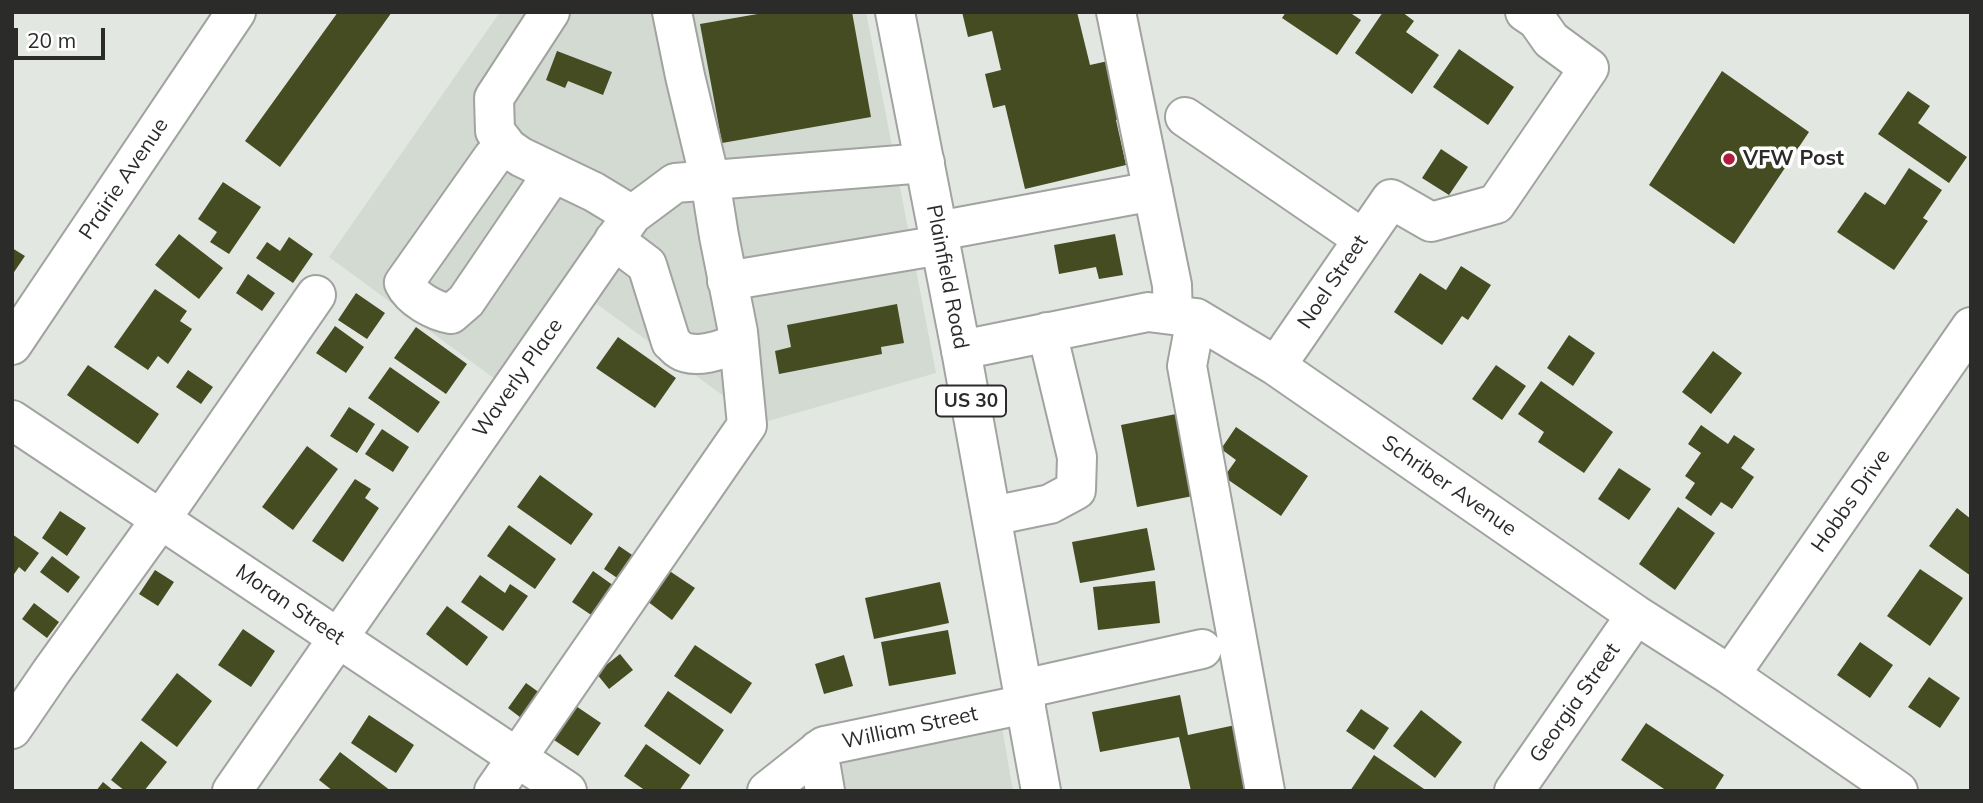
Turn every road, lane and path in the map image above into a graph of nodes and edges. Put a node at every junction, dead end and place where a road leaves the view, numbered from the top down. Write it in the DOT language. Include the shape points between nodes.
graph roads {
  1 [pos="236,12"];
  2 [pos="550,12"];
  3 [pos="672,12"];
  4 [pos="895,12"];
  5 [pos="1116,12"];
  6 [pos="1535,15"];
  7 [pos="1185,117"];
  8 [pos="508,148"];
  9 [pos="925,163"];
  10 [pos="553,173"];
  11 [pos="710,180"];
  12 [pos="1153,191"];
  13 [pos="623,227"];
  14 [pos="939,238"];
  15 [pos="1363,239"];
  16 [pos="727,281"];
  17 [pos="316,295"];
  18 [pos="1184,317"];
  19 [pos="1971,327"];
  20 [pos="738,332"];
  21 [pos="1047,332"];
  22 [pos="12,345"];
  23 [pos="961,350"];
  24 [pos="1276,366"];
  25 [pos="12,420"];
  26 [pos="992,516"];
  27 [pos="161,519"];
  28 [pos="1636,615"];
  29 [pos="338,638"];
  30 [pos="1202,649"];
  31 [pos="1731,675"];
  32 [pos="1024,696"];
  33 [pos="12,729"];
  34 [pos="818,750"];
  35 [pos="517,757"];
  36 [pos="232,791"];
  37 [pos="494,791"];
  38 [pos="567,791"];
  39 [pos="767,791"];
  40 [pos="825,791"];
  41 [pos="1041,791"];
  42 [pos="1265,791"];
  43 [pos="1514,791"];
  44 [pos="1898,791"];
  1 -- 22 [label="street, Prairie Avenue"];
  2 -- 8 [label="street" via="494,98 495,131"];
  3 -- 11 [label="street"];
  4 -- 9 [label="street, Plainfield Road / US 30"];
  5 -- 12 [label="street"];
  6 -- 15 [label="street, Noel Street" via="1551,40 1589,68 1496,204 1431,222 1391,198"];
  7 -- 15 [label="street"];
  8 -- 10 [label="street"];
  8 -- 10 [label="street" via="493,157 404,283 408,291 439,312 451,314 466,302"];
  9 -- 11 [label="street, Waverly Place"];
  9 -- 14 [label="street, Plainfield Road / US 30"];
  10 -- 13 [label="street" via="594,192"];
  11 -- 13 [label="street, Waverly Place" via="675,183"];
  11 -- 16 [label="street"];
  12 -- 14 [label="street"];
  12 -- 18 [label="street" via="1172,285"];
  13 -- 20 [label="street" via="647,265 671,342 681,351 695,354 729,347"];
  13 -- 29 [label="street, Waverly Place"];
  14 -- 16 [label="street"];
  14 -- 23 [label="street, Plainfield Road / US 30"];
  15 -- 24 [label="street, Noel Street"];
  16 -- 20 [label="street"];
  17 -- 27 [label="street"];
  18 -- 21 [label="street, Schriber Avenue" via="1148,312"];
  18 -- 24 [label="street, Schriber Avenue"];
  18 -- 42 [label="street" via="1187,366"];
  19 -- 31 [label="street, Hobbs Drive"];
  20 -- 35 [label="street" via="747,425"];
  21 -- 23 [label="street, Schriber Avenue"];
  21 -- 26 [label="street" via="1077,457 1076,490 1051,504"];
  23 -- 26 [label="street, Plainfield Road / US 30"];
  24 -- 28 [label="street, Schriber Avenue"];
  25 -- 27 [label="street, Moran Street"];
  26 -- 32 [label="street, Plainfield Road / US 30"];
  27 -- 29 [label="street, Moran Street"];
  27 -- 33 [label="street"];
  28 -- 31 [label="street, Schriber Avenue"];
  28 -- 43 [label="street, Georgia Street"];
  29 -- 35 [label="street, Moran Street"];
  29 -- 36 [label="street, Waverly Place"];
  30 -- 32 [label="street, William Street"];
  31 -- 44 [label="street, Schriber Avenue"];
  32 -- 34 [label="street, William Street"];
  32 -- 41 [label="street, Plainfield Road / US 30"];
  34 -- 39 [label="street, William Street"];
  34 -- 40 [label="street"];
  35 -- 37 [label="street"];
  35 -- 38 [label="street, Moran Street"];
}
